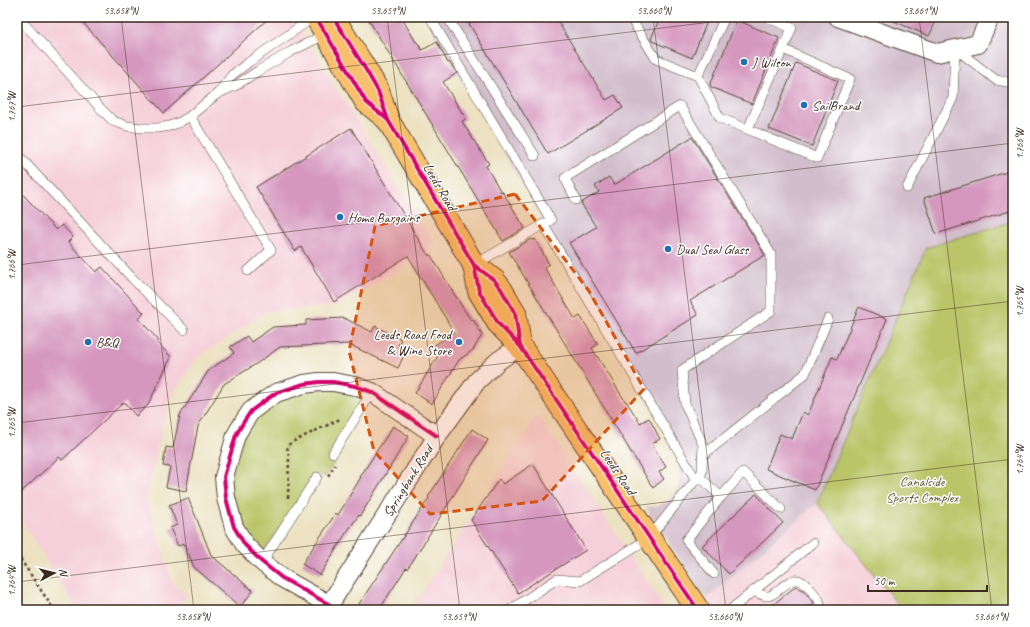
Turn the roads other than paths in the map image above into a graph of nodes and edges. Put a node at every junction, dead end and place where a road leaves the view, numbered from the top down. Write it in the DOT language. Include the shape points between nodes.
graph roads {
  1 [pos="18,17"];
  2 [pos="430,17"];
  3 [pos="447,17"];
  4 [pos="630,17"];
  5 [pos="725,17"];
  6 [pos="766,17"];
  7 [pos="838,17"];
  8 [pos="990,17"];
  9 [pos="324,20"];
  10 [pos="784,49"];
  11 [pos="955,49"];
  12 [pos="698,76"];
  13 [pos="1013,82"];
  14 [pos="217,94"];
  15 [pos="190,116"];
  16 [pos="748,129"];
  17 [pos="17,154"];
  18 [pos="535,156"];
  19 [pos="907,188"];
  20 [pos="576,200"];
  21 [pos="543,224"];
  22 [pos="474,265"];
  23 [pos="248,271"];
  24 [pos="828,319"];
  25 [pos="184,330"];
  26 [pos="520,346"];
  27 [pos="372,392"];
  28 [pos="436,436"];
  29 [pos="332,454"];
  30 [pos="702,456"];
  31 [pos="317,476"];
  32 [pos="698,478"];
  33 [pos="721,497"];
  34 [pos="781,509"];
  35 [pos="649,538"];
  36 [pos="813,543"];
  37 [pos="262,562"];
  38 [pos="714,574"];
  39 [pos="753,591"];
  40 [pos="328,607"];
  41 [pos="510,610"];
  42 [pos="698,610"];
  43 [pos="731,610"];
  44 [pos="820,610"];
  1 -- 15 [label="lane" via="113,121 127,126 158,128 170,126"];
  2 -- 21 [label="lane" via="551,220"];
  3 -- 18 [label="lane"];
  4 -- 12 [label="lane" via="656,59"];
  5 -- 12 [label="lane"];
  6 -- 10 [label="lane" via="792,28"];
  7 -- 11 [label="street" via="938,53"];
  8 -- 11 [label="street" via="978,44"];
  9 -- 14 [label="lane" via="249,62 232,75"];
  9 -- 14 [label="lane" via="314,40 236,86"];
  9 -- 22 [label="main road, Leeds Road" via="366,70 378,91 388,120"];
  10 -- 16 [label="lane"];
  10 -- 16 [label="lane" via="850,79 817,158"];
  11 -- 13 [label="lane" via="996,80"];
  11 -- 19 [label="lane" via="953,98"];
  12 -- 16 [label="lane" via="720,118"];
  14 -- 15 [label="lane"];
  15 -- 23 [label="lane" via="271,250"];
  17 -- 25 [label="lane"];
  20 -- 30 [label="lane" via="564,178 680,106 771,254 771,311 682,370 685,404 703,445"];
  21 -- 22 [label="lane"];
  21 -- 32 [label="lane"];
  22 -- 26 [label="main road, Leeds Road" via="494,280 515,313"];
  24 -- 30 [label="lane" via="804,374"];
  26 -- 28 [label="street, Springbank Road" via="498,361 477,381"];
  26 -- 35 [label="main road, Leeds Road"];
  27 -- 28 [label="street"];
  27 -- 29 [label="lane"];
  27 -- 37 [label="street" via="333,382 304,384 276,393 251,411 243,423 236,435 224,477 226,498 234,527 245,545"];
  28 -- 40 [label="street, Springbank Road"];
  30 -- 32 [label="lane" via="702,472"];
  31 -- 37 [label="lane"];
  32 -- 33 [label="lane"];
  32 -- 35 [label="lane"];
  33 -- 34 [label="lane" via="743,472"];
  33 -- 38 [label="lane" via="686,540"];
  35 -- 41 [label="lane" via="580,581 557,579"];
  35 -- 42 [label="main road, Leeds Road"];
  36 -- 39 [label="lane"];
  37 -- 40 [label="street"];
  39 -- 43 [label="lane"];
  39 -- 44 [label="lane" via="768,596 796,579 806,584 819,600"];
}
